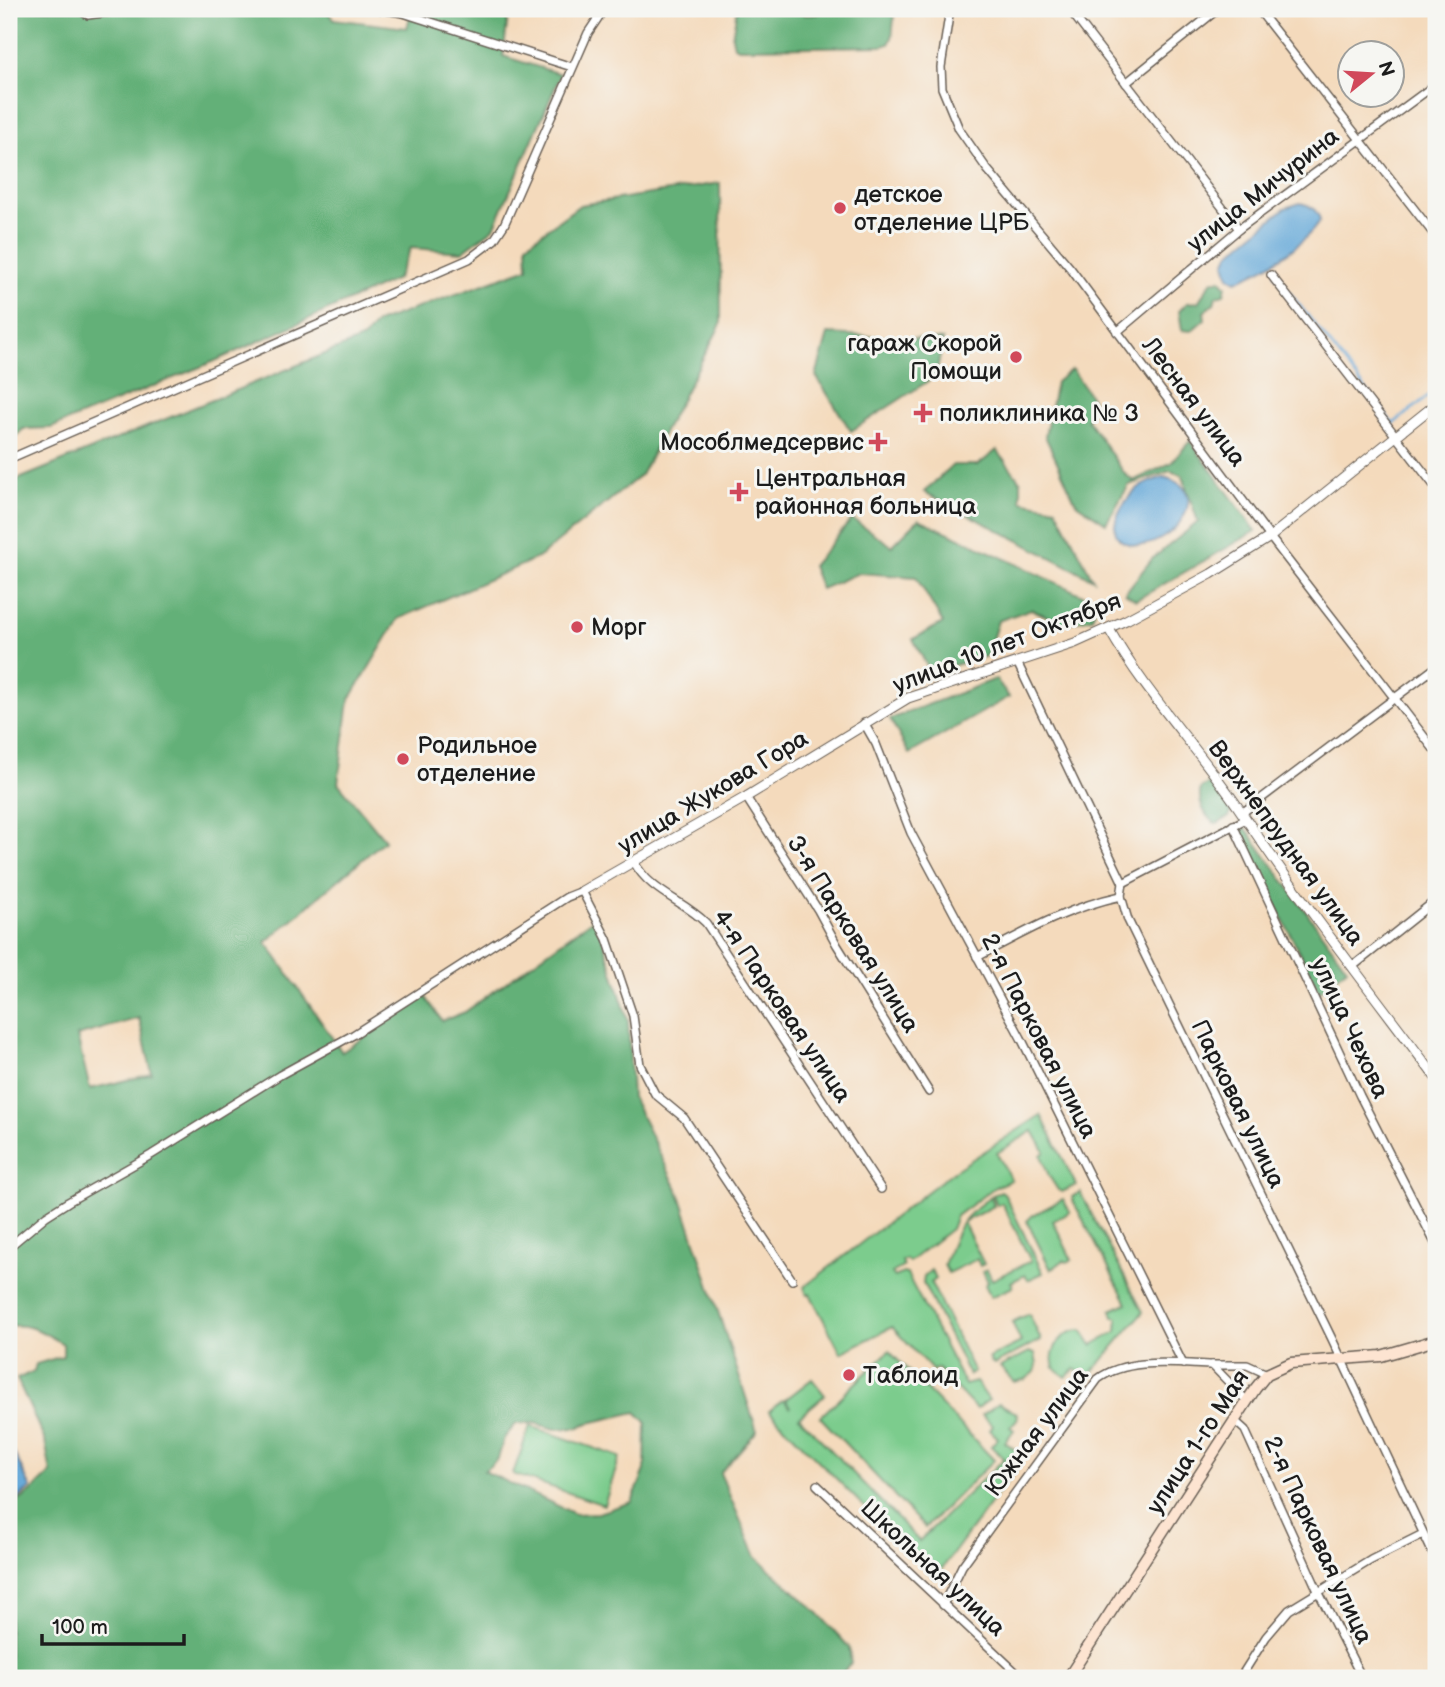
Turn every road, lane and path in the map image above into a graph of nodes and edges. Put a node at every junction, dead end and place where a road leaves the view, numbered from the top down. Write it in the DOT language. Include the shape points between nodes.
graph roads {
  1 [pos="77,9"];
  2 [pos="132,9"];
  3 [pos="379,9"];
  4 [pos="604,9"];
  5 [pos="950,9"];
  6 [pos="1069,9"];
  7 [pos="1218,9"];
  8 [pos="1258,9"];
  9 [pos="572,67"];
  10 [pos="1126,83"];
  11 [pos="1436,84"];
  12 [pos="1361,139"];
  13 [pos="1239,229"];
  14 [pos="1436,237"];
  15 [pos="1271,275"];
  16 [pos="1117,332"];
  17 [pos="1436,404"];
  18 [pos="1396,436"];
  19 [pos="9,459"];
  20 [pos="1436,488"];
  21 [pos="1270,537"];
  22 [pos="1108,628"];
  23 [pos="1017,662"];
  24 [pos="1436,667"];
  25 [pos="1395,698"];
  26 [pos="864,723"];
  27 [pos="1436,752"];
  28 [pos="746,797"];
  29 [pos="1244,816"];
  30 [pos="1233,825"];
  31 [pos="634,862"];
  32 [pos="1123,883"];
  33 [pos="582,891"];
  34 [pos="1121,895"];
  35 [pos="1436,900"];
  36 [pos="977,957"];
  37 [pos="1352,967"];
  38 [pos="1436,1078"];
  39 [pos="929,1092"];
  40 [pos="881,1189"];
  41 [pos="1436,1245"];
  42 [pos="9,1247"];
  43 [pos="792,1280"];
  44 [pos="1436,1340"];
  45 [pos="1342,1360"];
  46 [pos="1183,1364"];
  47 [pos="1212,1365"];
  48 [pos="1267,1374"];
  49 [pos="1247,1401"];
  50 [pos="1235,1421"];
  51 [pos="817,1485"];
  52 [pos="1423,1534"];
  53 [pos="1436,1560"];
  54 [pos="1318,1591"];
  55 [pos="943,1605"];
  56 [pos="1022,1678"];
  57 [pos="1068,1678"];
  58 [pos="1240,1678"];
  59 [pos="1363,1678"];
  1 -- 2 [label="street" via="88,15"];
  3 -- 9 [label="street"];
  4 -- 9 [label="street"];
  5 -- 16 [label="street, Лесная улица" via="942,88 959,129"];
  6 -- 10 [label="street"];
  7 -- 10 [label="street"];
  8 -- 12 [label="street"];
  9 -- 19 [label="street" via="513,207 494,240 469,259"];
  10 -- 13 [label="street"];
  11 -- 12 [label="street, улица Мичурина"];
  12 -- 13 [label="street, улица Мичурина"];
  12 -- 14 [label="street"];
  13 -- 16 [label="street, улица Мичурина"];
  15 -- 18 [label="street"];
  16 -- 21 [label="street, Лесная улица"];
  17 -- 18 [label="street, улица 10 лет Октября"];
  18 -- 20 [label="street"];
  18 -- 21 [label="street, улица 10 лет Октября"];
  21 -- 22 [label="street, улица 10 лет Октября"];
  21 -- 25 [label="street, Лесная улица"];
  22 -- 23 [label="street, улица 10 лет Октября"];
  22 -- 29 [label="street, Верхнепрудная улица" via="1126,660"];
  23 -- 26 [label="street, улица 10 лет Октября" via="908,698"];
  23 -- 32 [label="street"];
  24 -- 25 [label="street"];
  25 -- 27 [label="street, Лесная улица"];
  25 -- 29 [label="street"];
  26 -- 28 [label="street, улица Жукова Гора"];
  26 -- 36 [label="street, 2-я Парковая улица" via="911,833"];
  28 -- 31 [label="street, улица Жукова Гора"];
  28 -- 39 [label="street, 3-я Парковая улица"];
  29 -- 30 [label="street"];
  29 -- 37 [label="street, Верхнепрудная улица"];
  30 -- 32 [label="street"];
  30 -- 41 [label="street, улица Чехова" via="1360,1096"];
  31 -- 33 [label="street, улица Жукова Гора"];
  31 -- 40 [label="street, 4-я Парковая улица" via="655,887 692,909 705,923"];
  32 -- 34 [label="street, Парковая улица"];
  33 -- 42 [label="street" via="352,1035 68,1202"];
  33 -- 43 [label="street" via="607,939 632,1016 640,1065 655,1094 684,1118"];
  34 -- 36 [label="street" via="1055,916"];
  34 -- 45 [label="street, Парковая улица" via="1170,1010"];
  35 -- 37 [label="street"];
  36 -- 46 [label="street, 2-я Парковая улица"];
  37 -- 38 [label="street, Верхнепрудная улица"];
  44 -- 45 [label="main road, улица 1-го Мая" via="1398,1352"];
  45 -- 48 [label="main road, улица 1-го Мая" via="1292,1363"];
  45 -- 52 [label="street, Парковая улица"];
  46 -- 47 [label="street, Южная улица"];
  46 -- 55 [label="street, Южная улица" via="1124,1367 1098,1379 962,1566"];
  47 -- 48 [label="street, Южная улица" via="1247,1365"];
  47 -- 49 [label="street"];
  48 -- 49 [label="main road, улица 1-го Мая"];
  49 -- 50 [label="main road, улица 1-го Мая"];
  50 -- 54 [label="street, 2-я Парковая улица" via="1245,1430"];
  50 -- 57 [label="main road, улица 1-го Мая"];
  51 -- 55 [label="street, Школьная улица"];
  52 -- 53 [label="street, Парковая улица"];
  52 -- 54 [label="street"];
  54 -- 58 [label="street" via="1280,1618"];
  54 -- 59 [label="street, 2-я Парковая улица"];
  55 -- 56 [label="street, Школьная улица"];
}
